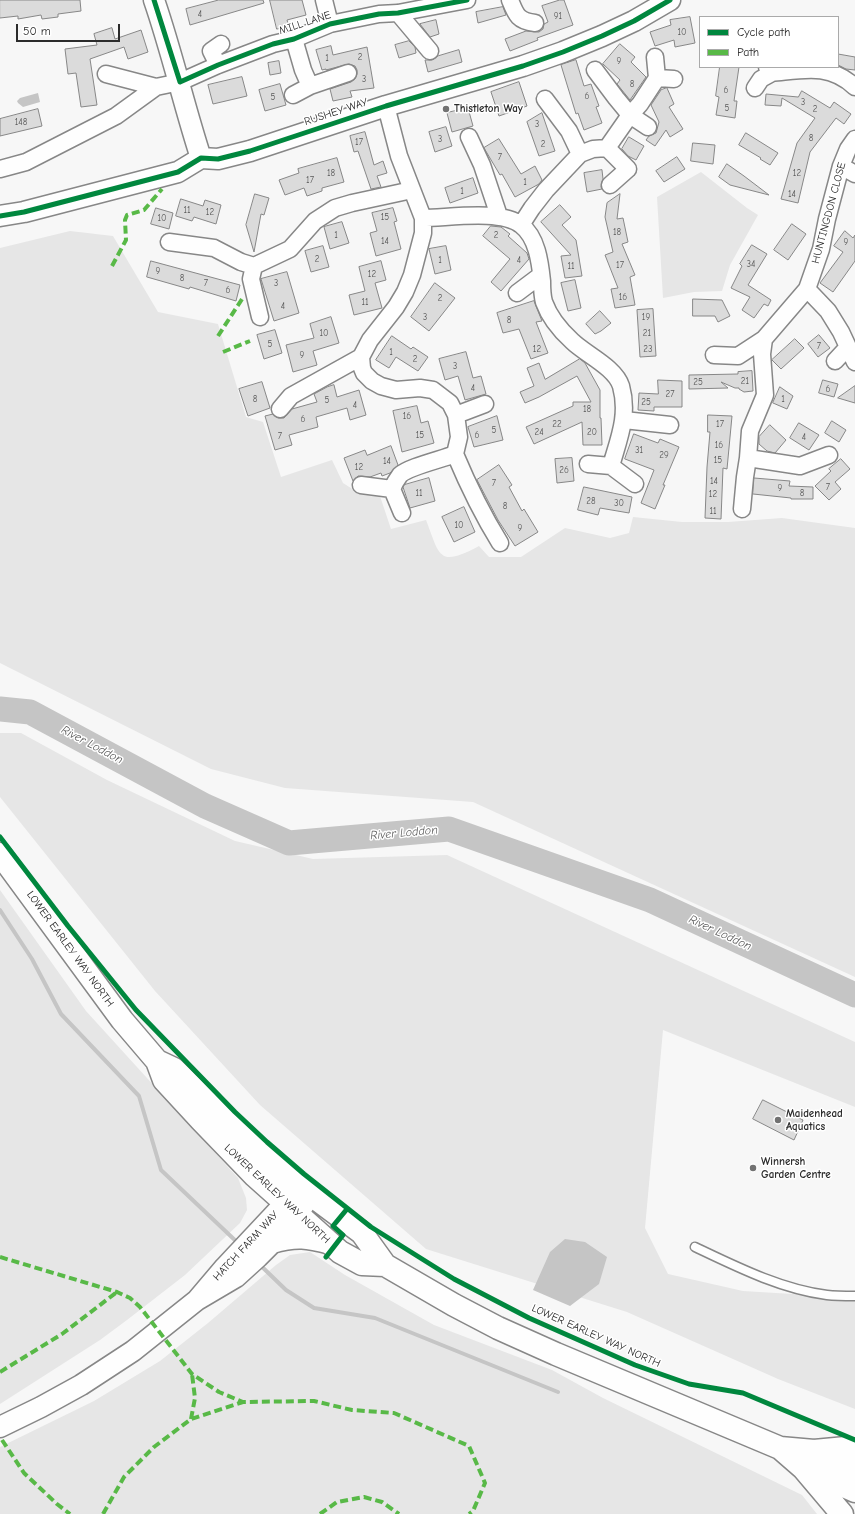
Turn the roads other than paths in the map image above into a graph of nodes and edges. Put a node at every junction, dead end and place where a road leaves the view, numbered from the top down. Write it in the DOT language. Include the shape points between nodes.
graph roads {
  1 [pos="154,0"];
  2 [pos="324,0"];
  3 [pos="467,0"];
  4 [pos="510,0"];
  5 [pos="670,0"];
  6 [pos="398,13"];
  7 [pos="535,23"];
  8 [pos="330,24"];
  9 [pos="294,40"];
  10 [pos="221,44"];
  11 [pos="430,51"];
  12 [pos="655,57"];
  13 [pos="218,65"];
  14 [pos="596,70"];
  15 [pos="770,70"];
  16 [pos="348,73"];
  17 [pos="106,74"];
  18 [pos="657,78"];
  19 [pos="674,79"];
  20 [pos="180,82"];
  21 [pos="310,86"];
  22 [pos="156,87"];
  23 [pos="855,87"];
  24 [pos="755,88"];
  25 [pos="292,95"];
  26 [pos="545,99"];
  27 [pos="386,106"];
  28 [pos="630,115"];
  29 [pos="648,127"];
  30 [pos="469,138"];
  31 [pos="855,139"];
  32 [pos="607,148"];
  33 [pos="580,154"];
  34 [pos="201,158"];
  35 [pos="841,166"];
  36 [pos="0,169"];
  37 [pos="855,174"];
  38 [pos="610,185"];
  39 [pos="412,190"];
  40 [pos="0,216"];
  41 [pos="499,216"];
  42 [pos="423,218"];
  43 [pos="521,225"];
  44 [pos="169,242"];
  45 [pos="254,266"];
  46 [pos="541,275"];
  47 [pos="807,289"];
  48 [pos="517,293"];
  49 [pos="260,316"];
  50 [pos="764,339"];
  51 [pos="848,348"];
  52 [pos="714,355"];
  53 [pos="361,357"];
  54 [pos="835,361"];
  55 [pos="855,362"];
  56 [pos="485,404"];
  57 [pos="280,409"];
  58 [pos="456,415"];
  59 [pos="624,420"];
  60 [pos="670,425"];
  61 [pos="455,454"];
  62 [pos="829,455"];
  63 [pos="748,458"];
  64 [pos="588,464"];
  65 [pos="612,466"];
  66 [pos="635,484"];
  67 [pos="361,485"];
  68 [pos="392,489"];
  69 [pos="742,509"];
  70 [pos="402,513"];
  71 [pos="500,543"];
  72 [pos="0,854"];
  73 [pos="157,1061"];
  74 [pos="308,1192"];
  75 [pos="292,1209"];
  76 [pos="331,1244"];
  77 [pos="695,1247"];
  78 [pos="259,1248"];
  79 [pos="385,1265"];
  80 [pos="855,1296"];
  81 [pos="0,1427"];
  82 [pos="855,1451"];
  83 [pos="808,1460"];
  84 [pos="855,1469"];
  85 [pos="855,1491"];
  86 [pos="842,1514"];
  1 -- 20 [label="street"];
  2 -- 8 [label="street"];
  3 -- 6 [label="street, MILL LANE"];
  4 -- 7 [label="street" via="516,15 525,22"];
  5 -- 27 [label="street, RUSHEY WAY" via="634,21 563,52"];
  6 -- 8 [label="street, MILL LANE" via="379,14"];
  6 -- 11 [label="street"];
  8 -- 9 [label="street, MILL LANE"];
  9 -- 13 [label="street, MILL LANE" via="273,44"];
  9 -- 21 [label="street"];
  10 -- 13 [label="street" via="211,52"];
  12 -- 18 [label="street"];
  13 -- 20 [label="street, MILL LANE"];
  14 -- 28 [label="street"];
  15 -- 23 [label="street" via="823,70 846,78"];
  15 -- 24 [label="street"];
  16 -- 21 [label="street"];
  17 -- 22 [label="street, MILL LANE"];
  18 -- 19 [label="street"];
  18 -- 28 [label="street"];
  20 -- 22 [label="street, MILL LANE"];
  20 -- 34 [label="street"];
  21 -- 25 [label="street"];
  22 -- 36 [label="street, MILL LANE" via="116,116 26,162"];
  26 -- 33 [label="street" via="569,131"];
  27 -- 34 [label="street, RUSHEY WAY" via="250,150 218,158"];
  27 -- 39 [label="street" via="399,156"];
  28 -- 29 [label="street"];
  28 -- 32 [label="street"];
  30 -- 41 [label="street" via="482,165"];
  31 -- 35 [label="street, HUNTINGDON CLOSE"];
  32 -- 33 [label="street" via="593,148"];
  32 -- 38 [label="street" via="628,169"];
  33 -- 43 [label="street" via="546,190"];
  34 -- 40 [label="street, RUSHEY WAY" via="178,172"];
  35 -- 37 [label="street"];
  35 -- 47 [label="street, HUNTINGDON CLOSE" via="821,250"];
  39 -- 42 [label="street"];
  39 -- 45 [label="street" via="335,208 315,221 290,249"];
  41 -- 42 [label="street"];
  41 -- 43 [label="street"];
  42 -- 53 [label="street" via="423,233 405,292 370,340"];
  43 -- 46 [label="street" via="528,232 536,250"];
  44 -- 45 [label="street" via="214,248"];
  45 -- 49 [label="street" via="251,280"];
  46 -- 48 [label="street"];
  46 -- 59 [label="street" via="543,300 551,316 572,341 610,370 620,384"];
  47 -- 50 [label="street, HUNTINGDON CLOSE"];
  47 -- 51 [label="street" via="828,311"];
  50 -- 52 [label="street, HUNTINGDON CLOSE" via="738,356"];
  50 -- 63 [label="street" via="764,395 750,431"];
  51 -- 54 [label="street"];
  51 -- 55 [label="street"];
  53 -- 57 [label="street" via="291,396"];
  53 -- 58 [label="street" via="364,373 372,381 396,390 433,390 450,403"];
  56 -- 58 [label="street"];
  58 -- 61 [label="street" via="459,437"];
  59 -- 60 [label="street"];
  59 -- 65 [label="street"];
  61 -- 68 [label="street" via="401,474"];
  61 -- 71 [label="street" via="466,482"];
  62 -- 63 [label="street" via="800,466"];
  63 -- 69 [label="street"];
  64 -- 65 [label="street"];
  65 -- 66 [label="street"];
  67 -- 68 [label="street"];
  68 -- 70 [label="street"];
  72 -- 73 [label="main road, LOWER EARLEY WAY NORTH" via="112,1007"];
  73 -- 74 [label="main road, LOWER EARLEY WAY NORTH" via="174,1069 242,1136"];
  73 -- 75 [label="main road, LOWER EARLEY WAY NORTH" via="164,1080 255,1176"];
  74 -- 75 [label="street, HATCH FARM WAY" via="305,1203"];
  74 -- 79 [label="main road, LOWER EARLEY WAY NORTH" via="362,1234"];
  75 -- 76 [label="main road, LOWER EARLEY WAY NORTH"];
  75 -- 78 [label="street, HATCH FARM WAY" via="290,1225"];
  76 -- 78 [label="street" via="297,1238"];
  76 -- 79 [label="main road, LOWER EARLEY WAY NORTH" via="362,1264"];
  77 -- 80 [label="lane" via="741,1269 797,1289 828,1295"];
  78 -- 81 [label="street, HATCH FARM WAY" via="146,1341 113,1364 81,1385"];
  79 -- 83 [label="main road, LOWER EARLEY WAY NORTH" via="422,1288 498,1328"];
  82 -- 83 [label="main road, LOWER EARLEY WAY NORTH" via="846,1448"];
  83 -- 84 [label="main road, LOWER EARLEY WAY NORTH"];
  83 -- 85 [label="main road, LOWER EARLEY WAY NORTH"];
  83 -- 86 [label="main road"];
}
